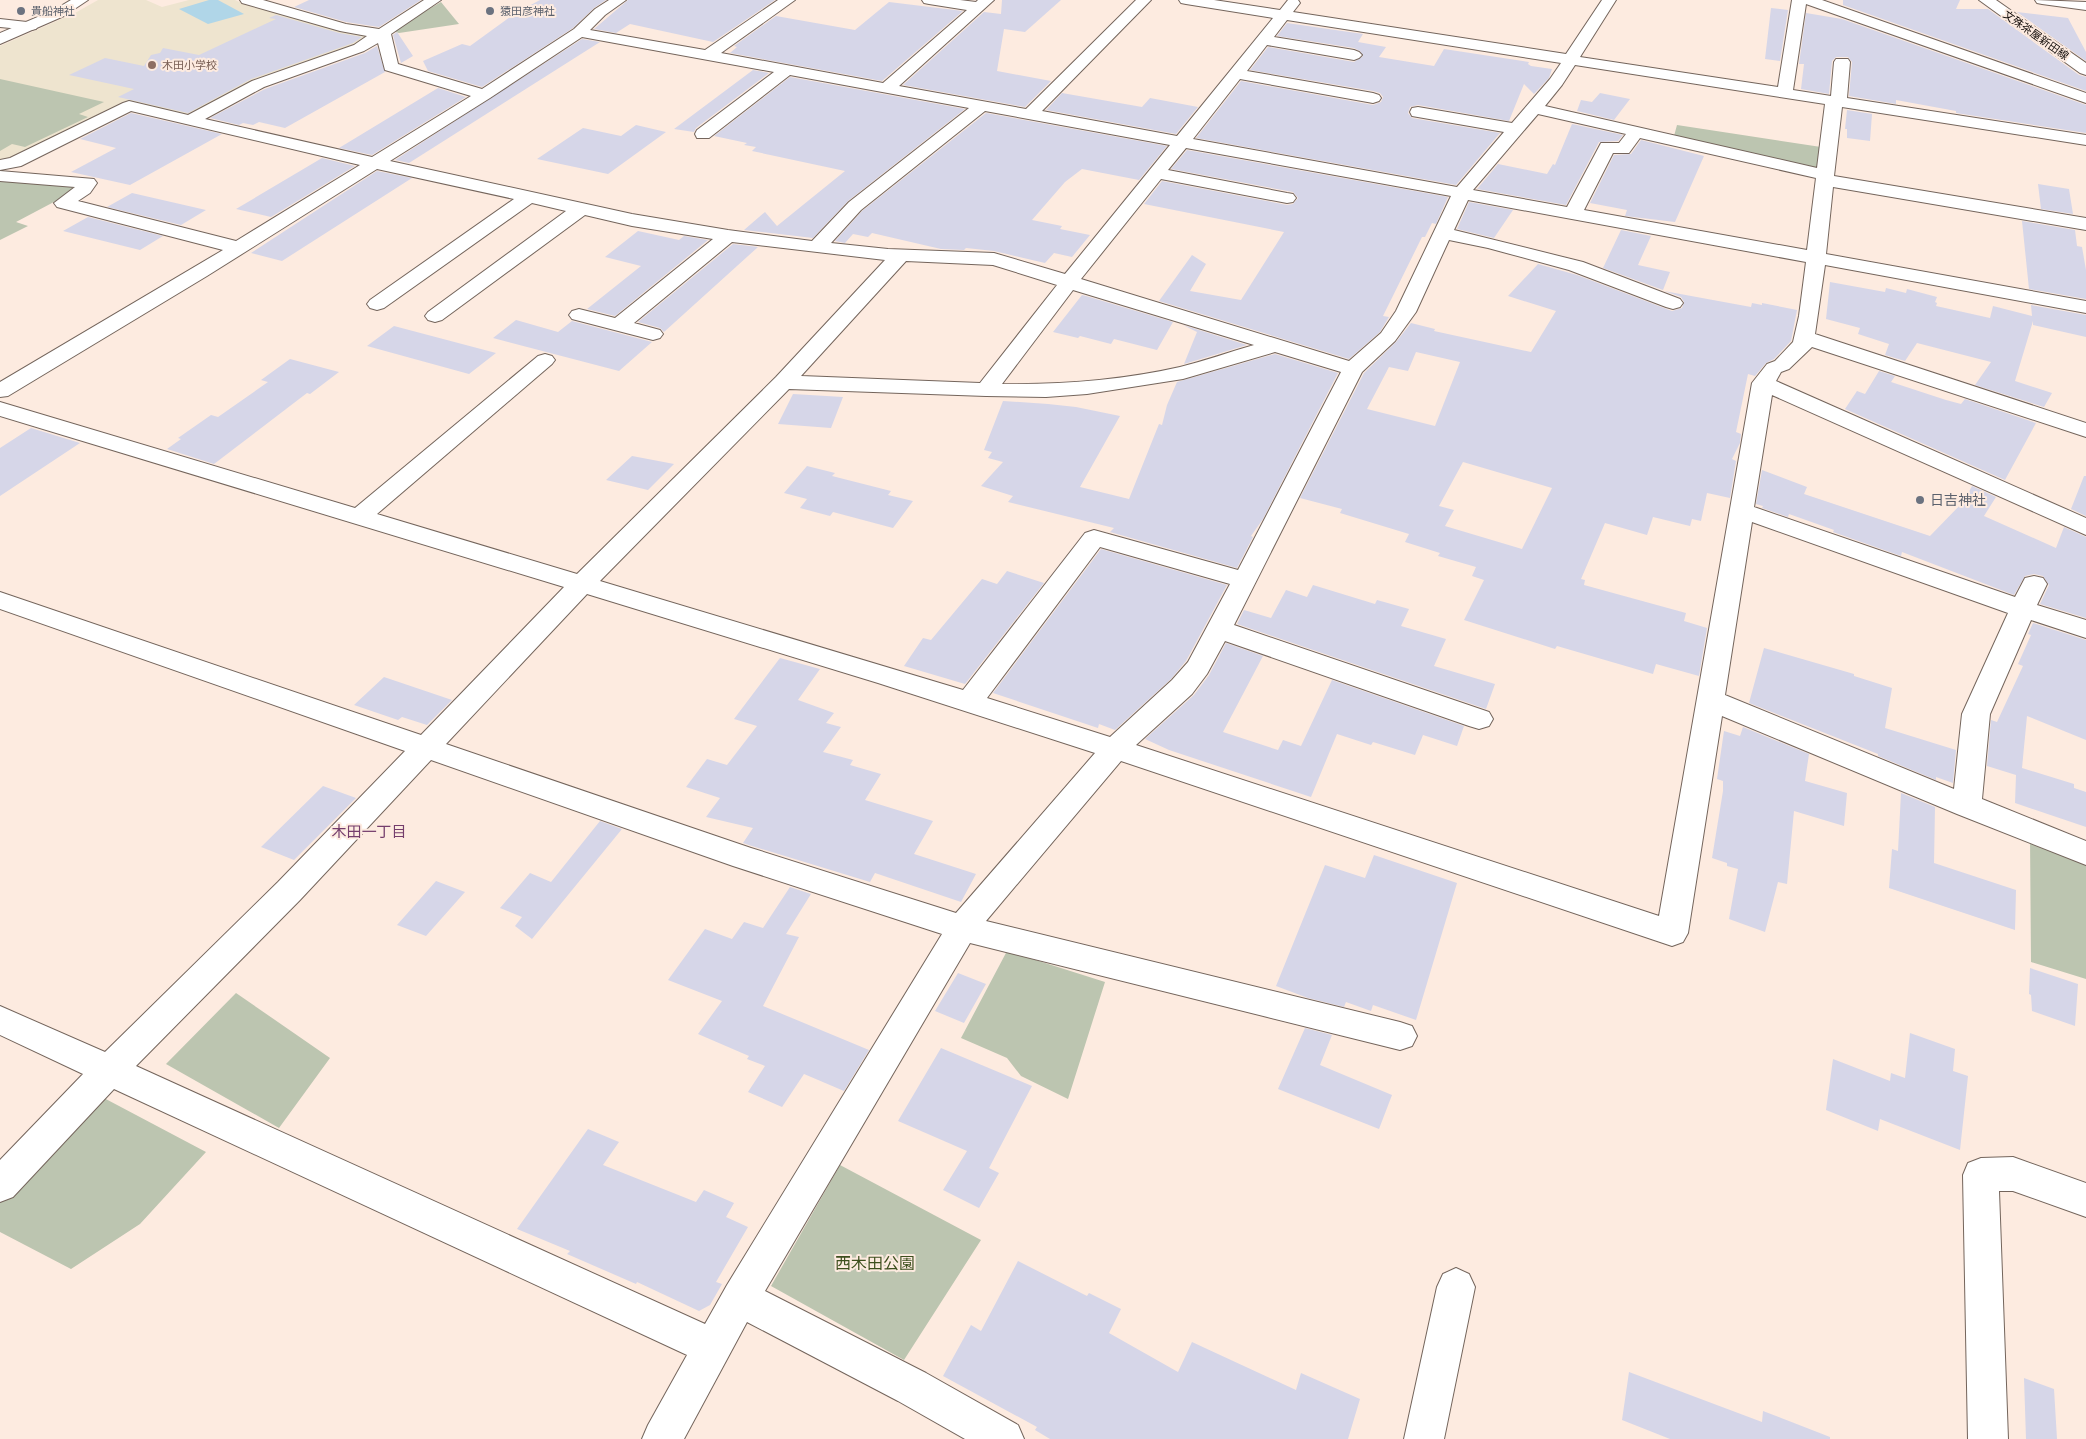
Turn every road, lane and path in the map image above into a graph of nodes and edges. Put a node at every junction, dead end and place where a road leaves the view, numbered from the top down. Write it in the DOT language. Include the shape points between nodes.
graph roads {
  1 [pos="82,0"];
  2 [pos="247,0"];
  3 [pos="434,0"];
  4 [pos="619,0"];
  5 [pos="788,0"];
  6 [pos="929,0"];
  7 [pos="1144,0"];
  8 [pos="1186,0"];
  9 [pos="1296,0"];
  10 [pos="1608,0"];
  11 [pos="1799,0"];
  12 [pos="1808,0"];
  13 [pos="1986,0"];
  14 [pos="2042,0"];
  15 [pos="983,4"];
  16 [pos="2086,6"];
  17 [pos="1284,16"];
  18 [pos="0,23"];
  19 [pos="31,26"];
  20 [pos="579,32"];
  21 [pos="383,34"];
  22 [pos="0,39"];
  23 [pos="1264,40"];
  24 [pos="708,55"];
  25 [pos="1354,55"];
  26 [pos="1570,60"];
  27 [pos="1842,62"];
  28 [pos="788,69"];
  29 [pos="2086,70"];
  30 [pos="1237,74"];
  31 [pos="888,87"];
  32 [pos="1785,92"];
  33 [pos="484,95"];
  34 [pos="1373,98"];
  35 [pos="2086,98"];
  36 [pos="1836,101"];
  37 [pos="982,105"];
  38 [pos="1534,108"];
  39 [pos="1418,112"];
  40 [pos="1030,114"];
  41 [pos="190,120"];
  42 [pos="1515,128"];
  43 [pos="1636,132"];
  44 [pos="703,134"];
  45 [pos="2086,140"];
  46 [pos="1183,142"];
  47 [pos="374,163"];
  48 [pos="0,165"];
  49 [pos="1158,173"];
  50 [pos="0,176"];
  51 [pos="1825,177"];
  52 [pos="1462,192"];
  53 [pos="529,197"];
  54 [pos="1287,198"];
  55 [pos="581,209"];
  56 [pos="1573,213"];
  57 [pos="2086,224"];
  58 [pos="1442,233"];
  59 [pos="728,236"];
  60 [pos="817,247"];
  61 [pos="239,248"];
  62 [pos="901,255"];
  63 [pos="1815,257"];
  64 [pos="1069,282"];
  65 [pos="1673,303"];
  66 [pos="377,304"];
  67 [pos="2086,307"];
  68 [pos="579,315"];
  69 [pos="435,316"];
  70 [pos="619,325"];
  71 [pos="653,334"];
  72 [pos="1803,337"];
  73 [pos="1272,346"];
  74 [pos="545,360"];
  75 [pos="1353,369"];
  76 [pos="784,382"];
  77 [pos="1763,383"];
  78 [pos="986,390"];
  79 [pos="0,391"];
  80 [pos="0,409"];
  81 [pos="2086,430"];
  82 [pos="1743,511"];
  83 [pos="358,518"];
  84 [pos="2086,527"];
  85 [pos="1245,580"];
  86 [pos="582,584"];
  87 [pos="2034,584"];
  88 [pos="0,600"];
  89 [pos="2023,610"];
  90 [pos="1219,629"];
  91 [pos="2086,629"];
  92 [pos="1711,700"];
  93 [pos="969,702"];
  94 [pos="1479,719"];
  95 [pos="424,749"];
  96 [pos="1115,749"];
  97 [pos="1967,806"];
  98 [pos="2086,853"];
  99 [pos="962,928"];
  100 [pos="0,1020"];
  101 [pos="1400,1036"];
  102 [pos="110,1070"];
  103 [pos="0,1185"];
  104 [pos="2086,1200"];
  105 [pos="1456,1287"];
  106 [pos="740,1298"];
  107 [pos="714,1348"];
  108 [pos="662,1439"];
  109 [pos="1004,1439"];
  110 [pos="1424,1439"];
  111 [pos="1988,1439"];
  1 -- 19 [label="street"];
  2 -- 21 [label="street" via="345,28"];
  3 -- 21 [label="street"];
  4 -- 20 [label="street"];
  5 -- 24 [label="street"];
  6 -- 15 [label="street"];
  7 -- 40 [label="street"];
  8 -- 17 [label="street"];
  9 -- 17 [label="street"];
  10 -- 26 [label="street"];
  11 -- 32 [label="street"];
  12 -- 35 [label="street"];
  13 -- 29 [label="street, 文殊茶屋新田線"];
  14 -- 16 [label="street"];
  15 -- 31 [label="street"];
  17 -- 23 [label="street"];
  17 -- 26 [label="street"];
  18 -- 19 [label="street"];
  19 -- 22 [label="street"];
  20 -- 24 [label="street"];
  20 -- 33 [label="street"];
  21 -- 33 [label="street" via="391,67"];
  21 -- 41 [label="street" via="359,48 258,84"];
  23 -- 25 [label="street"];
  23 -- 30 [label="street"];
  24 -- 28 [label="street"];
  26 -- 32 [label="street"];
  26 -- 38 [label="street"];
  27 -- 36 [label="street"];
  28 -- 31 [label="street"];
  28 -- 44 [label="street"];
  30 -- 34 [label="street"];
  30 -- 46 [label="street"];
  31 -- 37 [label="street"];
  32 -- 36 [label="street"];
  33 -- 47 [label="street"];
  36 -- 45 [label="street"];
  36 -- 51 [label="street"];
  37 -- 40 [label="street"];
  37 -- 60 [label="street" via="855,206"];
  38 -- 42 [label="street"];
  38 -- 43 [label="street"];
  39 -- 42 [label="street"];
  40 -- 46 [label="street"];
  41 -- 47 [label="street"];
  41 -- 48 [label="street" via="129,106 15,162"];
  42 -- 52 [label="street"];
  43 -- 51 [label="street"];
  43 -- 56 [label="street" via="1623,150 1607,147"];
  46 -- 49 [label="street"];
  46 -- 52 [label="street"];
  47 -- 53 [label="street"];
  47 -- 61 [label="street"];
  49 -- 54 [label="street"];
  49 -- 64 [label="street"];
  50 -- 61 [label="street" via="88,183 63,203"];
  51 -- 57 [label="street"];
  51 -- 63 [label="street"];
  52 -- 56 [label="street"];
  52 -- 58 [label="street"];
  53 -- 55 [label="street"];
  53 -- 66 [label="street"];
  55 -- 59 [label="street"];
  55 -- 69 [label="street"];
  56 -- 63 [label="street"];
  58 -- 65 [label="street" via="1576,266"];
  58 -- 75 [label="street" via="1406,312 1388,337"];
  59 -- 60 [label="street"];
  59 -- 70 [label="street"];
  60 -- 62 [label="street"];
  61 -- 79 [label="street"];
  62 -- 64 [label="street" via="994,259"];
  62 -- 76 [label="street"];
  63 -- 67 [label="street"];
  63 -- 72 [label="street" via="1809,316"];
  64 -- 73 [label="street"];
  64 -- 78 [label="street"];
  68 -- 70 [label="street"];
  70 -- 71 [label="street"];
  72 -- 77 [label="street" via="1803,344 1782,365 1774,368"];
  72 -- 81 [label="street"];
  73 -- 75 [label="street"];
  73 -- 78 [label="street" via="1183,373 1087,388"];
  74 -- 83 [label="street"];
  75 -- 85 [label="street"];
  76 -- 78 [label="street"];
  76 -- 86 [label="street"];
  77 -- 82 [label="street"];
  77 -- 84 [label="street"];
  80 -- 83 [label="street"];
  82 -- 89 [label="street"];
  82 -- 92 [label="street"];
  83 -- 86 [label="street"];
  85 -- 90 [label="street"];
  85 -- 93 [label="street" via="1094,538"];
  86 -- 93 [label="street"];
  86 -- 95 [label="street"];
  87 -- 89 [label="street"];
  88 -- 95 [label="street"];
  89 -- 91 [label="street"];
  89 -- 97 [label="street" via="1976,714"];
  90 -- 94 [label="street"];
  90 -- 96 [label="street" via="1198,667 1182,687"];
  92 -- 96 [label="street" via="1672,933"];
  92 -- 97 [label="street"];
  93 -- 96 [label="street"];
  95 -- 99 [label="street"];
  95 -- 102 [label="street" via="289,891"];
  96 -- 99 [label="street"];
  97 -- 98 [label="street"];
  99 -- 101 [label="street"];
  99 -- 106 [label="street"];
  100 -- 102 [label="street"];
  102 -- 103 [label="street"];
  102 -- 107 [label="street"];
  104 -- 111 [label="street" via="2013,1174 1981,1175"];
  105 -- 110 [label="street"];
  106 -- 107 [label="street"];
  106 -- 109 [label="street"];
  107 -- 108 [label="street"];
}
